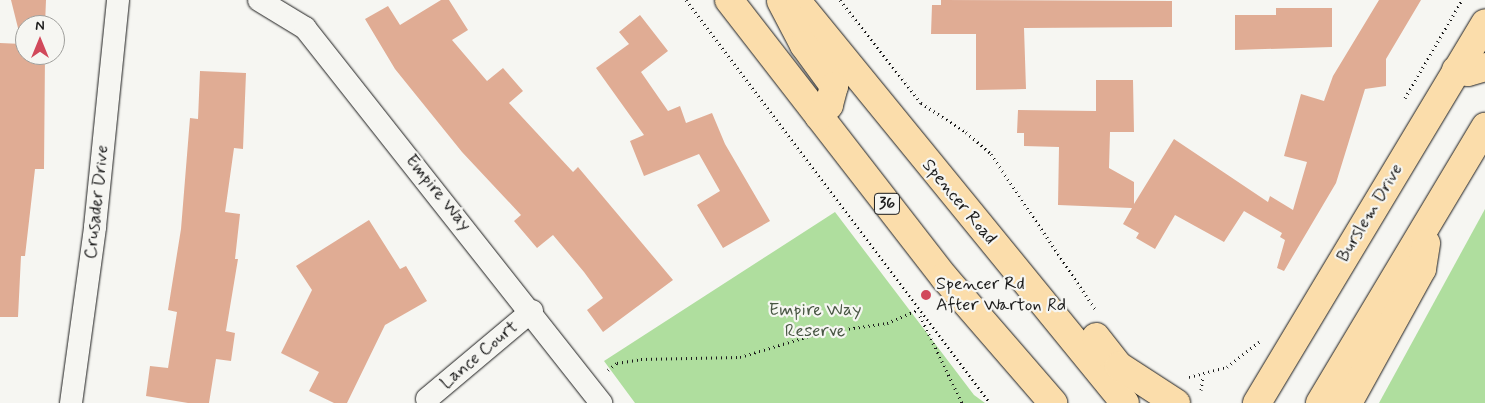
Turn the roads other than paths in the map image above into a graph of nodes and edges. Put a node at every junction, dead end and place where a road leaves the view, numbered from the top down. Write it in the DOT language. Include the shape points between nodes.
graph roads {
  1 [pos="118,0"];
  2 [pos="259,0"];
  3 [pos="728,0"];
  4 [pos="780,0"];
  5 [pos="796,0"];
  6 [pos="1485,23"];
  7 [pos="1485,67"];
  8 [pos="1456,70"];
  9 [pos="819,116"];
  10 [pos="1485,127"];
  11 [pos="1430,219"];
  12 [pos="1032,289"];
  13 [pos="532,311"];
  14 [pos="427,398"];
  15 [pos="71,403"];
  16 [pos="601,403"];
  17 [pos="1053,403"];
  18 [pos="1125,403"];
  19 [pos="1176,403"];
  20 [pos="1257,403"];
  21 [pos="1320,403"];
  22 [pos="1348,403"];
  1 -- 15 [label="street, Crusader Drive" via="95,227"];
  2 -- 13 [label="street, Empire Way" via="305,28"];
  3 -- 9 [label="main road, 36"];
  4 -- 9 [label="main road" via="804,45 834,86 829,105"];
  5 -- 12 [label="main road, Spencer Road"];
  6 -- 8 [label="main road, Burslem Drive"];
  7 -- 8 [label="main road" via="1468,72"];
  8 -- 20 [label="main road, Burslem Drive"];
  9 -- 17 [label="main road, 36" via="944,277"];
  10 -- 11 [label="main road"];
  11 -- 21 [label="main road"];
  11 -- 22 [label="main road" via="1422,269"];
  12 -- 18 [label="main road, Spencer Road"];
  12 -- 19 [label="main road" via="1078,316 1119,366"];
  13 -- 14 [label="street, Lance Court"];
  13 -- 16 [label="street, Empire Way"];
}
